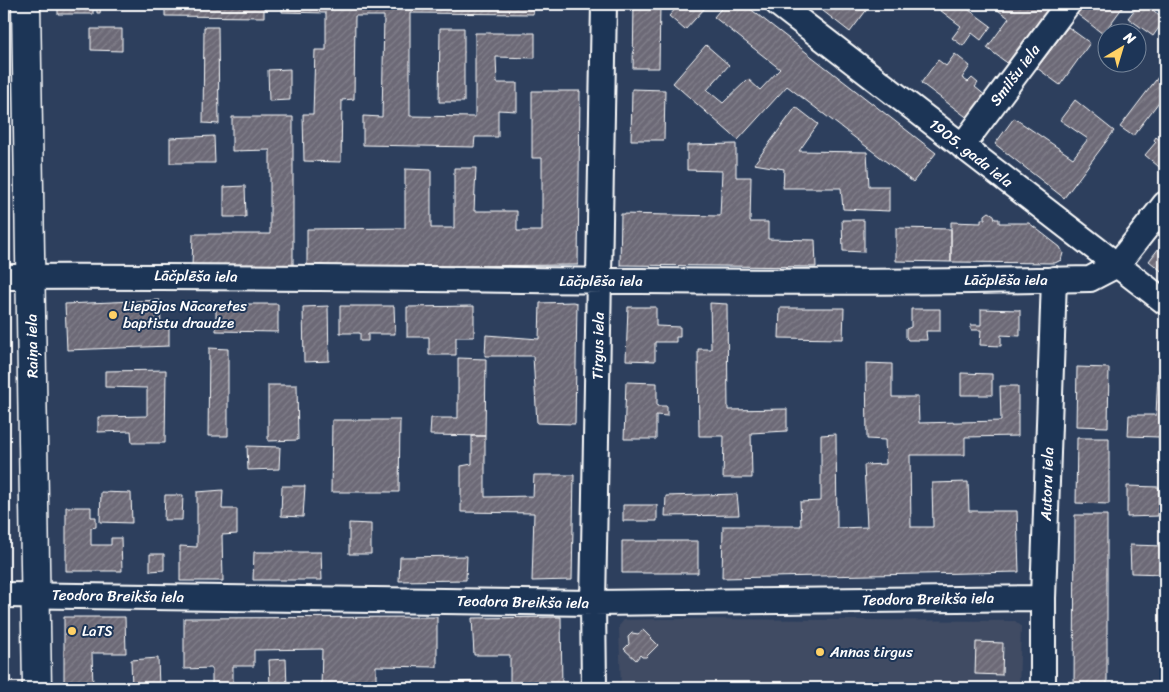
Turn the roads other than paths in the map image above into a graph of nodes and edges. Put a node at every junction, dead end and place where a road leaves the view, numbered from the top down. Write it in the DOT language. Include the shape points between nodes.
graph roads {
  1 [pos="26,4"];
  2 [pos="604,4"];
  3 [pos="778,4"];
  4 [pos="1068,4"];
  5 [pos="962,146"];
  6 [pos="1165,204"];
  7 [pos="1117,266"];
  8 [pos="30,276"];
  9 [pos="4,277"];
  10 [pos="1054,279"];
  11 [pos="599,281"];
  12 [pos="1165,302"];
  13 [pos="4,595"];
  14 [pos="36,595"];
  15 [pos="1043,598"];
  16 [pos="593,603"];
  17 [pos="37,688"];
  18 [pos="594,688"];
  19 [pos="1043,688"];
  1 -- 8 [label="main road, Raiņa iela"];
  2 -- 11 [label="street, Tirgus iela"];
  3 -- 5 [label="street, 1905. gada iela"];
  4 -- 5 [label="street, Smilšu iela"];
  5 -- 7 [label="street, 1905. gada iela"];
  6 -- 7 [label="street, Lāčplēša iela"];
  7 -- 10 [label="street, Lāčplēša iela" via="1090,278"];
  7 -- 12 [label="street, 1905. gada iela"];
  8 -- 9 [label="street, Lāčplēša iela"];
  8 -- 11 [label="street, Lāčplēša iela"];
  8 -- 14 [label="main road, Raiņa iela"];
  10 -- 11 [label="street, Lāčplēša iela"];
  10 -- 15 [label="street, Autoru iela"];
  11 -- 16 [label="street, Tirgus iela"];
  13 -- 14 [label="street, Teodora Breikša iela"];
  14 -- 16 [label="street, Teodora Breikša iela"];
  14 -- 17 [label="main road, Raiņa iela"];
  15 -- 16 [label="street, Teodora Breikša iela"];
  15 -- 19 [label="street, Autoru iela"];
  16 -- 18 [label="street, Tirgus iela"];
}
